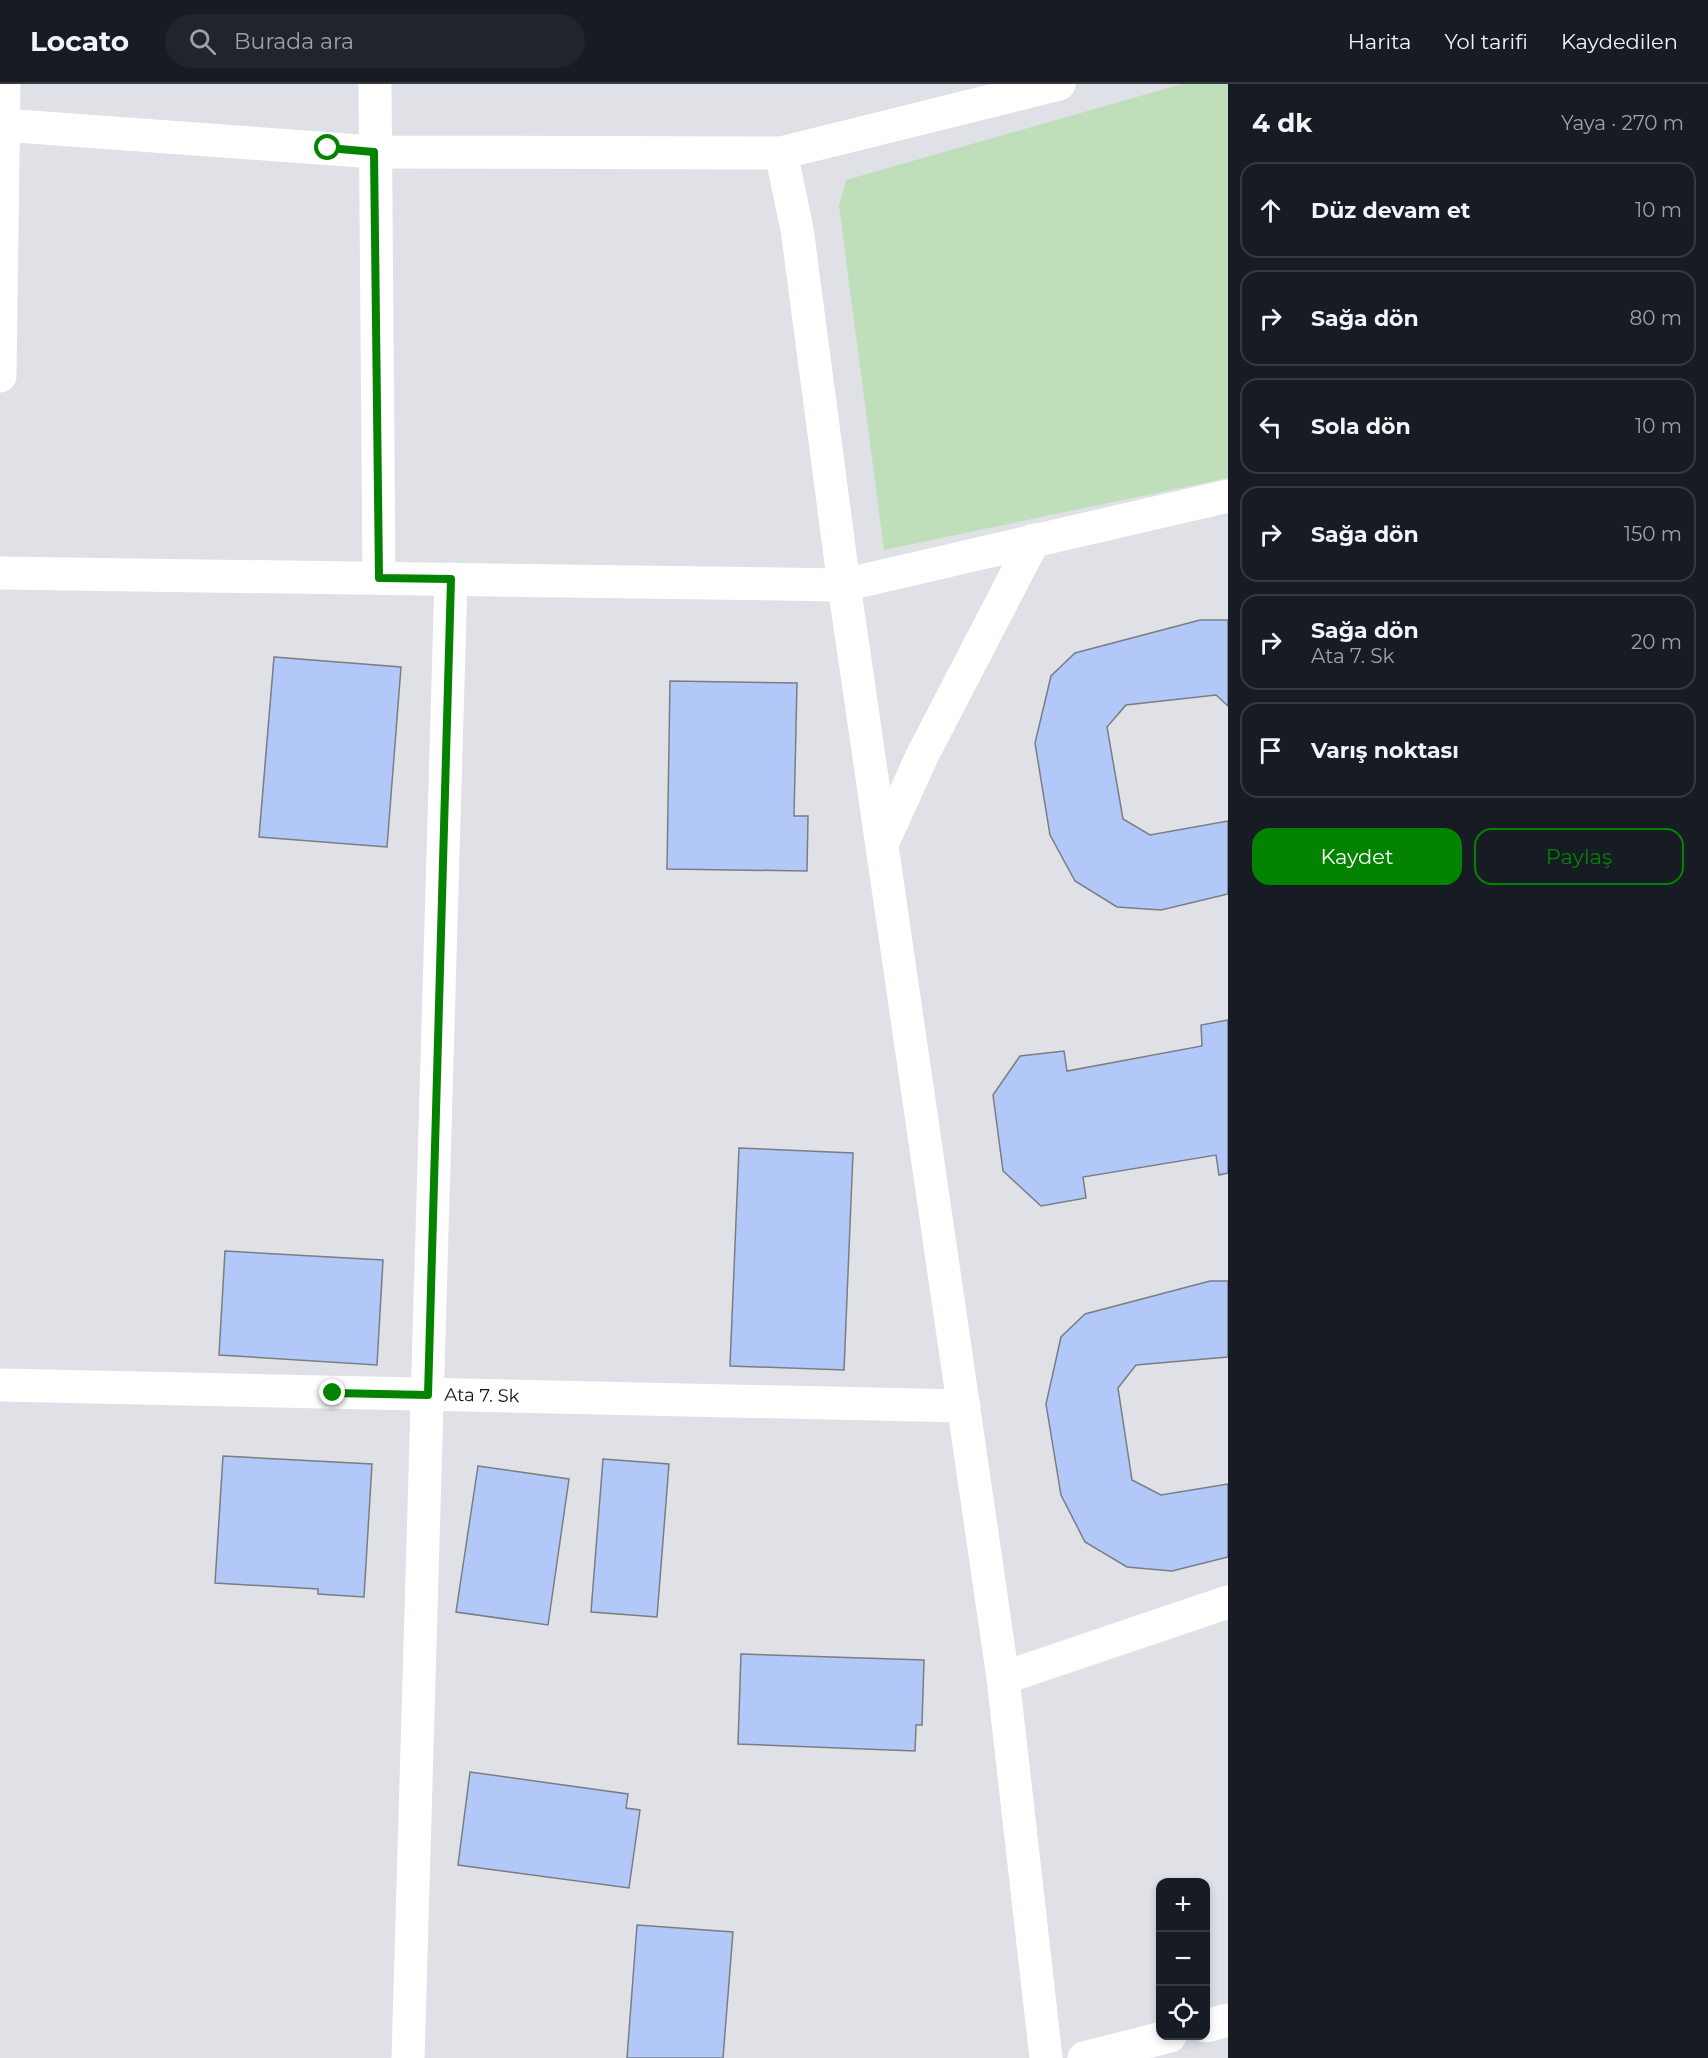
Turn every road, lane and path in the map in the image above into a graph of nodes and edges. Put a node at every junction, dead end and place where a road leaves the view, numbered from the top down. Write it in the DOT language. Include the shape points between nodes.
graph roads {
  1 [pos="4,84"];
  2 [pos="375,84"];
  3 [pos="1059,84"];
  4 [pos="3,125"];
  5 [pos="374,152"];
  6 [pos="781,153"];
  7 [pos="0,376"];
  8 [pos="1228,496"];
  9 [pos="1034,540"];
  10 [pos="0,573"];
  11 [pos="379,578"];
  12 [pos="451,579"];
  13 [pos="844,585"];
  14 [pos="883,842"];
  15 [pos="0,1385"];
  16 [pos="428,1395"];
  17 [pos="964,1406"];
  18 [pos="1228,1602"];
  19 [pos="1003,1678"];
  20 [pos="1228,2020"];
  21 [pos="1210,2025"];
  22 [pos="1156,2040"];
  23 [pos="408,2058"];
  24 [pos="1046,2058"];
  25 [pos="1084,2058"];
  1 -- 4 [label="street"];
  2 -- 5 [label="street"];
  3 -- 6 [label="street"];
  4 -- 5 [label="street"];
  4 -- 7 [label="street"];
  5 -- 6 [label="street"];
  5 -- 11 [label="street"];
  6 -- 13 [label="street" via="797,229"];
  8 -- 9 [label="street"];
  9 -- 13 [label="street"];
  9 -- 14 [label="street" via="922,756"];
  10 -- 11 [label="street"];
  11 -- 12 [label="street"];
  12 -- 13 [label="street"];
  12 -- 16 [label="street"];
  13 -- 14 [label="street"];
  14 -- 17 [label="street"];
  15 -- 16 [label="street, Ata 7. Sk"];
  16 -- 17 [label="street, Ata 7. Sk"];
  16 -- 23 [label="street"];
  17 -- 19 [label="street"];
  18 -- 19 [label="street"];
  19 -- 24 [label="street"];
  20 -- 21 [label="street"];
  22 -- 25 [label="street"];
}
